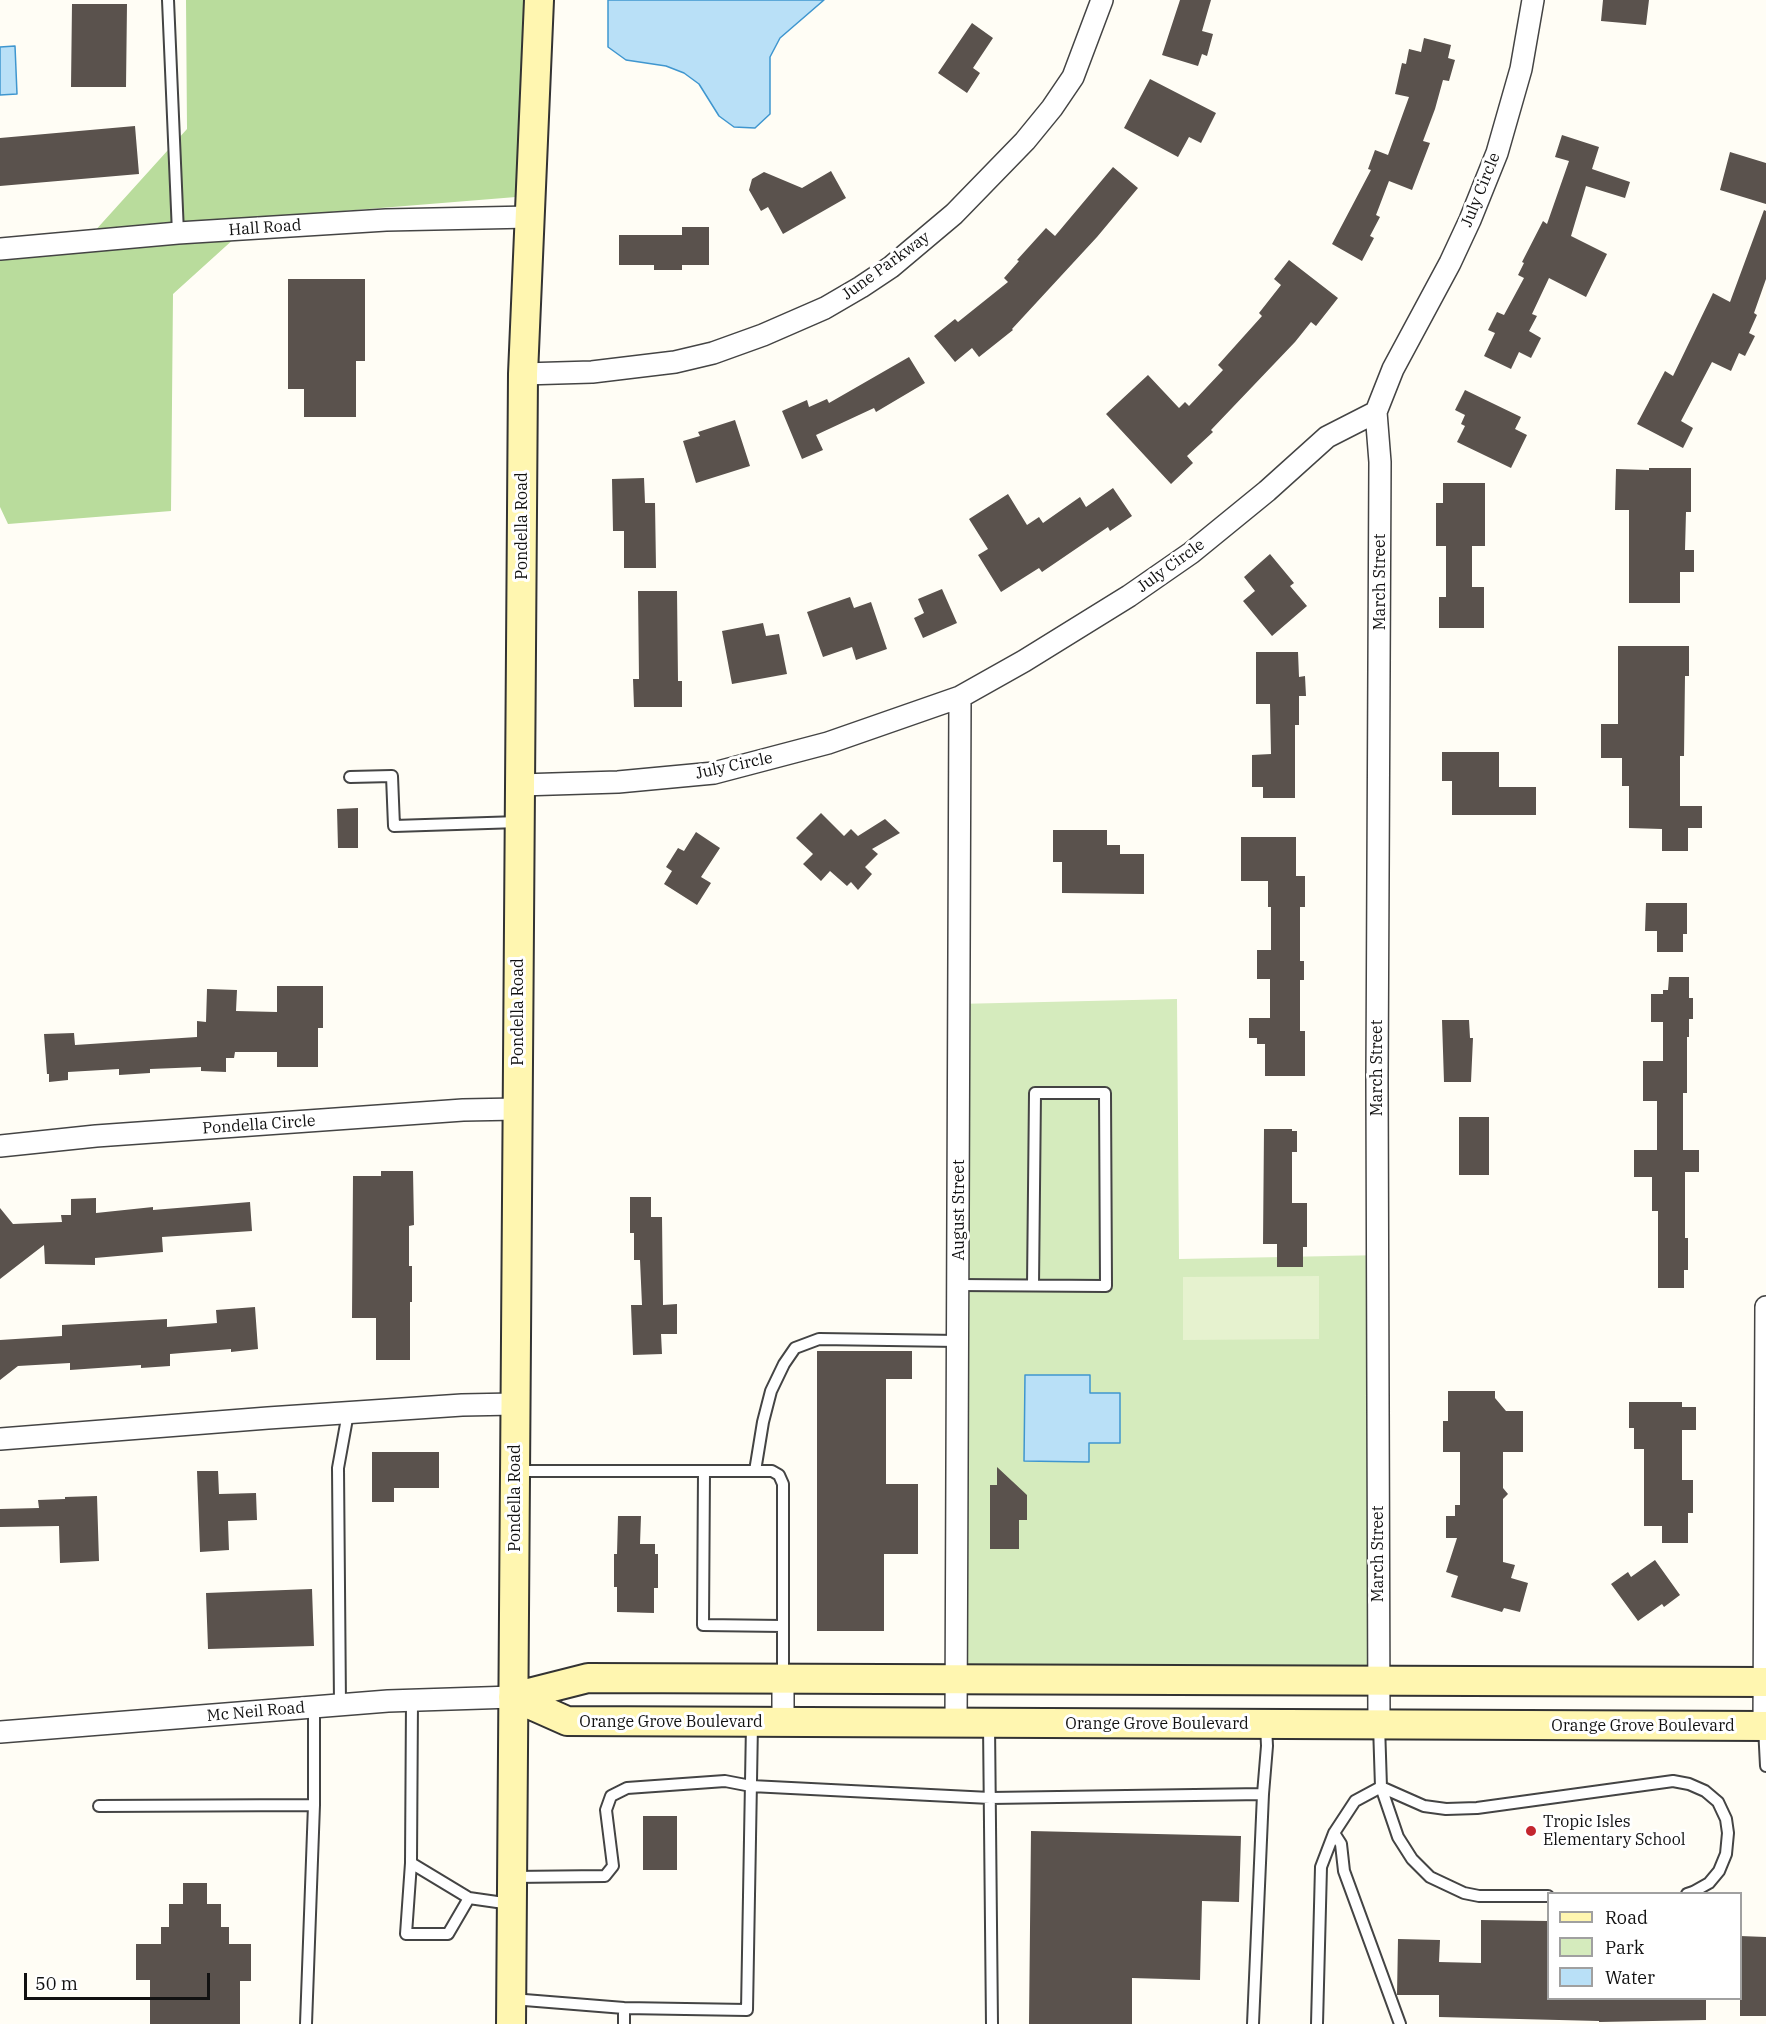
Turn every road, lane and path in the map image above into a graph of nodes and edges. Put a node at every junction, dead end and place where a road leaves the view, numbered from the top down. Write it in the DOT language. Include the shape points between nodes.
graph roads {
  1 [pos="168,0"];
  2 [pos="539,0"];
  3 [pos="1102,0"];
  4 [pos="1533,0"];
  5 [pos="530,217"];
  6 [pos="178,233"];
  7 [pos="0,249"];
  8 [pos="523,374"];
  9 [pos="1376,412"];
  10 [pos="960,697"];
  11 [pos="350,777"];
  12 [pos="520,785"];
  13 [pos="520,822"];
  14 [pos="518,1109"];
  15 [pos="0,1146"];
  16 [pos="958,1285"];
  17 [pos="1033,1285"];
  18 [pos="1766,1307"];
  19 [pos="958,1341"];
  20 [pos="515,1404"];
  21 [pos="348,1413"];
  22 [pos="0,1439"];
  23 [pos="515,1471"];
  24 [pos="704,1471"];
  25 [pos="755,1471"];
  26 [pos="1766,1517"];
  27 [pos="783,1626"];
  28 [pos="783,1679"];
  29 [pos="957,1679"];
  30 [pos="1378,1681"];
  31 [pos="1765,1682"];
  32 [pos="513,1697"];
  33 [pos="412,1700"];
  34 [pos="340,1705"];
  35 [pos="314,1707"];
  36 [pos="752,1721"];
  37 [pos="783,1722"];
  38 [pos="956,1723"];
  39 [pos="989,1723"];
  40 [pos="1266,1724"];
  41 [pos="1379,1725"];
  42 [pos="1765,1726"];
  43 [pos="0,1732"];
  44 [pos="1766,1766"];
  45 [pos="751,1786"];
  46 [pos="1381,1787"];
  47 [pos="1263,1794"];
  48 [pos="990,1798"];
  49 [pos="314,1805"];
  50 [pos="99,1806"];
  51 [pos="1334,1833"];
  52 [pos="411,1863"];
  53 [pos="512,1891"];
  54 [pos="1693,1892"];
  55 [pos="1547,1896"];
  56 [pos="469,1898"];
  57 [pos="624,2008"];
  58 [pos="511,2011"];
  59 [pos="306,2024"];
  60 [pos="624,2024"];
  61 [pos="992,2024"];
  62 [pos="1253,2024"];
  63 [pos="1317,2024"];
  64 [pos="1400,2024"];
  1 -- 6 [label="lane"];
  2 -- 5 [label="street, Pondella Road"];
  3 -- 8 [label="street, June Parkway" via="1073,77 1025,141 954,214 861,287 774,331 713,353 592,372"];
  4 -- 9 [label="street, July Circle" via="1521,69 1497,153 1455,252 1393,369"];
  5 -- 6 [label="street, Hall Road" via="386,220"];
  5 -- 8 [label="street, Pondella Road"];
  6 -- 7 [label="street, Hall Road"];
  8 -- 12 [label="street, Pondella Road"];
  9 -- 10 [label="street, July Circle" via="1327,437 1191,553 1129,596"];
  9 -- 30 [label="street, March Street" via="1380,462"];
  10 -- 12 [label="street, July Circle" via="828,743 714,773 618,782"];
  10 -- 16 [label="street, August Street"];
  11 -- 13 [label="lane" via="392,776 394,826"];
  12 -- 13 [label="street, Pondella Road"];
  13 -- 14 [label="street, Pondella Road"];
  14 -- 15 [label="street, Pondella Circle" via="96,1136"];
  14 -- 20 [label="street, Pondella Road"];
  16 -- 17 [label="lane"];
  16 -- 19 [label="street, August Street"];
  17 -- 17 [label="lane" via="1106,1286 1105,1093 1035,1093"];
  18 -- 26 [label="street"];
  19 -- 25 [label="lane" via="819,1339 795,1348 771,1391"];
  19 -- 29 [label="street, August Street"];
  20 -- 21 [label="street"];
  20 -- 23 [label="street, Pondella Road"];
  21 -- 22 [label="street"];
  21 -- 34 [label="lane" via="338,1468"];
  23 -- 24 [label="lane"];
  23 -- 32 [label="street, Pondella Road"];
  24 -- 25 [label="lane"];
  24 -- 27 [label="lane" via="703,1625"];
  25 -- 27 [label="lane" via="772,1471 780,1475 783,1484"];
  26 -- 31 [label="street"];
  27 -- 28 [label="lane"];
  28 -- 29 [label="street"];
  28 -- 32 [label="street" via="588,1678"];
  28 -- 37 [label="street"];
  29 -- 30 [label="street"];
  29 -- 38 [label="street, August Street"];
  30 -- 31 [label="street"];
  30 -- 41 [label="street, March Street"];
  31 -- 42 [label="street"];
  32 -- 33 [label="street, Mc Neil Road"];
  32 -- 36 [label="street, Orange Grove Boulevard" via="567,1721"];
  32 -- 53 [label="street, Pondella Road"];
  33 -- 34 [label="street, Mc Neil Road"];
  33 -- 52 [label="lane"];
  34 -- 35 [label="street, Mc Neil Road"];
  35 -- 43 [label="street, Mc Neil Road"];
  35 -- 49 [label="lane"];
  36 -- 37 [label="street, Orange Grove Boulevard"];
  36 -- 45 [label="lane"];
  37 -- 38 [label="street, Orange Grove Boulevard"];
  38 -- 39 [label="street, Orange Grove Boulevard"];
  39 -- 40 [label="street, Orange Grove Boulevard"];
  39 -- 48 [label="lane"];
  40 -- 41 [label="street, Orange Grove Boulevard"];
  40 -- 47 [label="lane"];
  41 -- 42 [label="street, Orange Grove Boulevard"];
  41 -- 46 [label="lane"];
  42 -- 44 [label="lane"];
  45 -- 48 [label="lane"];
  45 -- 53 [label="lane" via="725,1780 627,1788 611,1796 606,1810 613,1866 605,1875"];
  45 -- 57 [label="lane" via="747,2010"];
  46 -- 51 [label="lane" via="1355,1800"];
  46 -- 54 [label="lane" via="1424,1806 1446,1809 1673,1780 1689,1784 1718,1802 1728,1833 1719,1871"];
  46 -- 55 [label="lane" via="1398,1837 1430,1877 1479,1896"];
  47 -- 48 [label="lane"];
  47 -- 62 [label="lane"];
  48 -- 61 [label="lane"];
  49 -- 50 [label="lane"];
  49 -- 59 [label="lane"];
  51 -- 63 [label="lane" via="1321,1867"];
  51 -- 64 [label="lane"];
  52 -- 56 [label="lane"];
  52 -- 56 [label="lane" via="406,1934 448,1934"];
  53 -- 56 [label="lane"];
  53 -- 58 [label="street, Pondella Road"];
  57 -- 58 [label="lane"];
  57 -- 60 [label="lane"];
}
